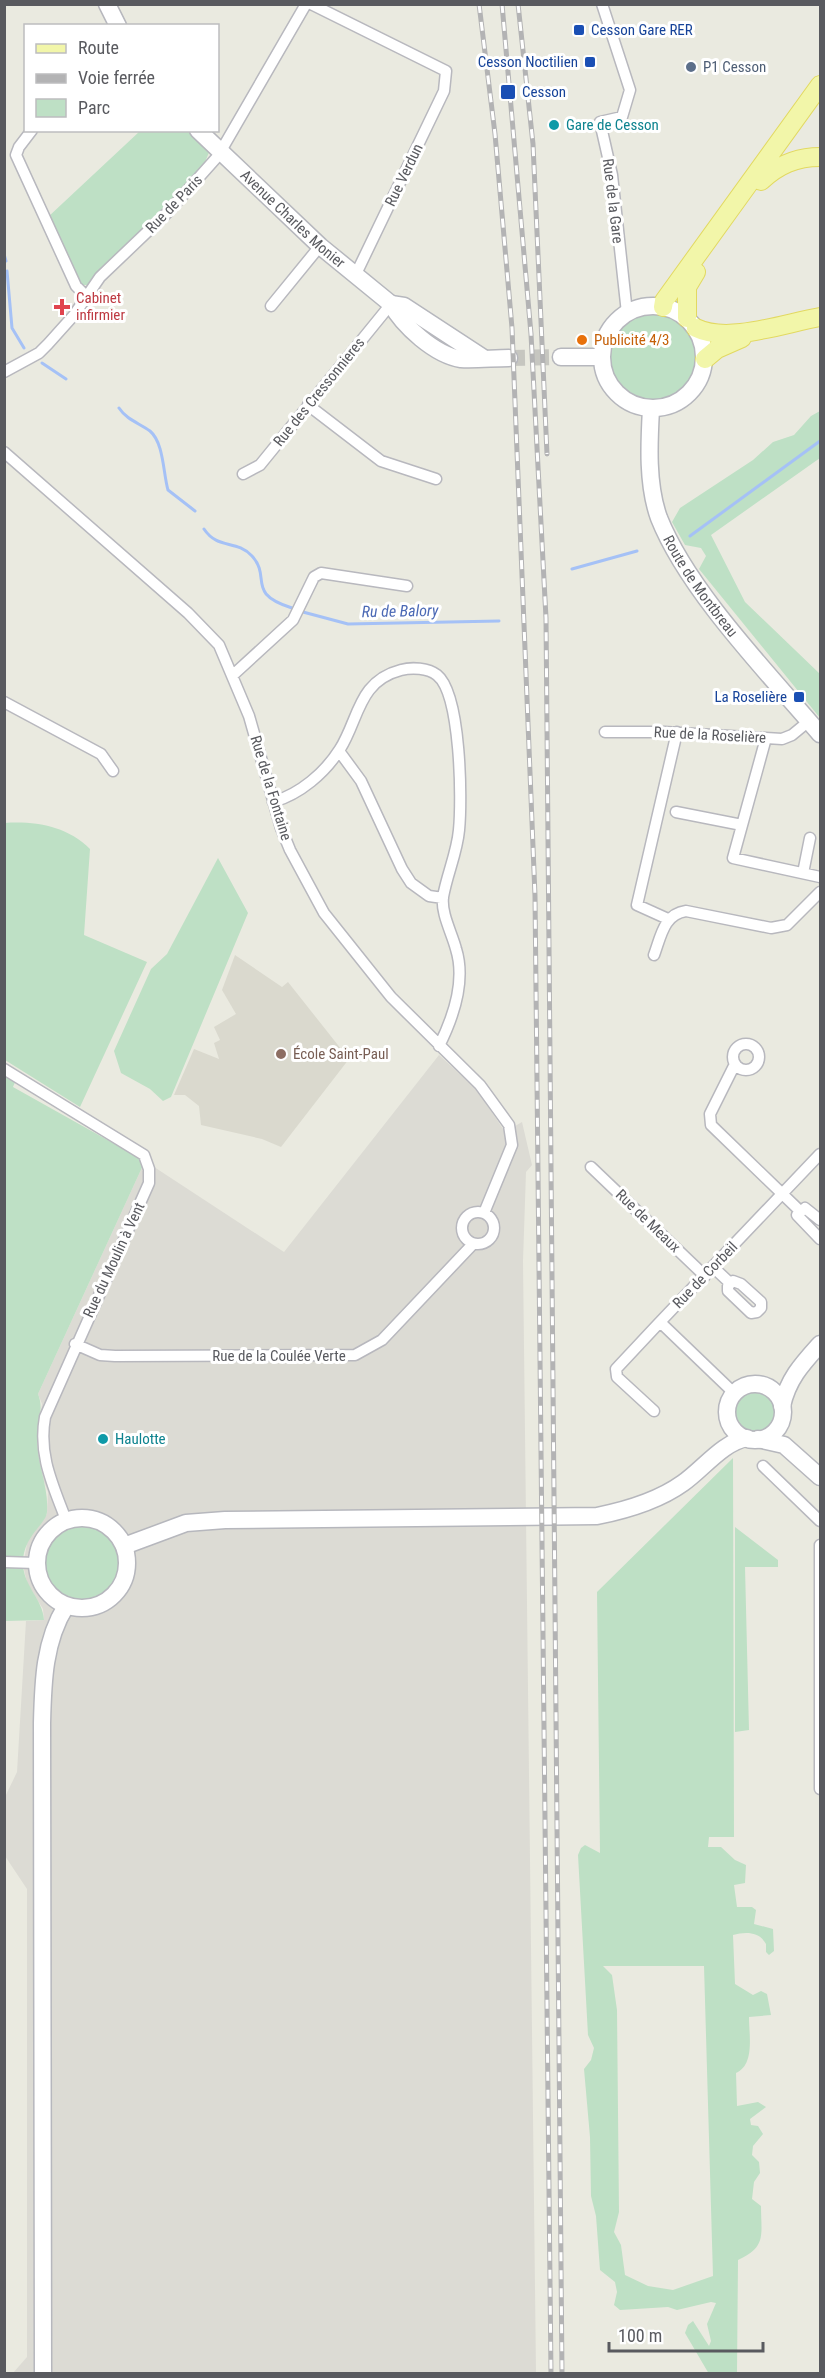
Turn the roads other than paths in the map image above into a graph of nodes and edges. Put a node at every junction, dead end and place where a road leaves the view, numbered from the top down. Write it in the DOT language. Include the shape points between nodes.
graph roads {
  1 [pos="107,4"];
  2 [pos="306,4"];
  3 [pos="311,4"];
  4 [pos="602,4"];
  5 [pos="117,24"];
  6 [pos="820,86"];
  7 [pos="30,132"];
  8 [pos="200,132"];
  9 [pos="220,151"];
  10 [pos="820,157"];
  11 [pos="320,246"];
  12 [pos="356,276"];
  13 [pos="86,296"];
  14 [pos="391,304"];
  15 [pos="271,306"];
  16 [pos="663,307"];
  17 [pos="627,313"];
  18 [pos="820,316"];
  19 [pos="820,322"];
  20 [pos="691,323"];
  21 [pos="561,357"];
  22 [pos="601,357"];
  23 [pos="509,358"];
  24 [pos="705,359"];
  25 [pos="4,372"];
  26 [pos="308,405"];
  27 [pos="651,409"];
  28 [pos="4,452"];
  29 [pos="243,474"];
  30 [pos="436,479"];
  31 [pos="407,586"];
  32 [pos="233,675"];
  33 [pos="4,702"];
  34 [pos="809,721"];
  35 [pos="605,732"];
  36 [pos="677,732"];
  37 [pos="820,734"];
  38 [pos="766,738"];
  39 [pos="339,751"];
  40 [pos="113,771"];
  41 [pos="273,802"];
  42 [pos="676,812"];
  43 [pos="742,825"];
  44 [pos="810,838"];
  45 [pos="803,873"];
  46 [pos="820,877"];
  47 [pos="820,892"];
  48 [pos="443,898"];
  49 [pos="668,919"];
  50 [pos="654,955"];
  51 [pos="439,1046"];
  52 [pos="735,1064"];
  53 [pos="4,1069"];
  54 [pos="820,1154"];
  55 [pos="591,1167"];
  56 [pos="783,1194"];
  57 [pos="800,1211"];
  58 [pos="484,1213"];
  59 [pos="820,1220"];
  60 [pos="820,1239"];
  61 [pos="473,1244"];
  62 [pos="713,1267"];
  63 [pos="705,1276"];
  64 [pos="730,1283"];
  65 [pos="660,1322"];
  66 [pos="75,1344"];
  67 [pos="820,1344"];
  68 [pos="797,1370"];
  69 [pos="763,1385"];
  70 [pos="731,1401"];
  71 [pos="783,1409"];
  72 [pos="654,1411"];
  73 [pos="753,1439"];
  74 [pos="764,1466"];
  75 [pos="815,1468"];
  76 [pos="681,1484"];
  77 [pos="66,1520"];
  78 [pos="820,1521"];
  79 [pos="820,1545"];
  80 [pos="124,1546"];
  81 [pos="4,1562"];
  82 [pos="36,1563"];
  83 [pos="66,1606"];
  84 [pos="820,1708"];
  85 [pos="820,1772"];
  86 [pos="820,1789"];
  87 [pos="43,2373"];
  1 -- 5 [label="street"];
  2 -- 9 [label="street, Rue de Paris"];
  3 -- 12 [label="street, Rue Verdun" via="446,71 444,92"];
  4 -- 17 [label="street, Rue de la Gare" via="630,90 622,117 600,122 612,175"];
  6 -- 16 [label="main road"];
  7 -- 13 [label="street" via="16,155 76,286"];
  8 -- 9 [label="street, Avenue Charles Monier"];
  9 -- 11 [label="street, Avenue Charles Monier"];
  9 -- 13 [label="street, Rue de Paris" via="168,212 100,277"];
  10 -- 20 [label="main road" via="790,161 774,168 759,182 703,258 687,287"];
  11 -- 12 [label="street, Avenue Charles Monier"];
  11 -- 15 [label="street"];
  12 -- 14 [label="street, Avenue Charles Monier"];
  13 -- 25 [label="street, Rue de Paris" via="39,353"];
  14 -- 23 [label="street, Avenue Charles Monier" via="404,306 482,357"];
  14 -- 26 [label="street, Rue des Cressonnieres"];
  16 -- 17 [label="street"];
  16 -- 20 [label="street"];
  17 -- 22 [label="street" via="608,332"];
  18 -- 20 [label="main road" via="716,335"];
  19 -- 24 [label="main road" via="740,338"];
  20 -- 24 [label="street" via="703,343"];
  21 -- 22 [label="street"];
  22 -- 27 [label="street" via="604,373 622,399"];
  24 -- 27 [label="street" via="702,375 688,395 668,407"];
  26 -- 29 [label="street, Rue des Cressonnieres" via="260,465"];
  26 -- 30 [label="street" via="381,461"];
  27 -- 34 [label="street, Route de Montbreau" via="651,483 659,517 678,556 715,609"];
  28 -- 32 [label="street, Rue de la Fontaine" via="212,636"];
  31 -- 32 [label="street" via="321,573 314,577 293,620"];
  32 -- 41 [label="street, Rue de la Fontaine" via="262,757"];
  33 -- 40 [label="street" via="101,754"];
  34 -- 37 [label="street, Route de Montbreau"];
  34 -- 38 [label="street, Rue de la Roselière" via="782,739"];
  35 -- 36 [label="street, Rue de la Roselière"];
  36 -- 38 [label="street, Rue de la Roselière"];
  36 -- 49 [label="street" via="638,905"];
  38 -- 43 [label="street"];
  39 -- 41 [label="street" via="316,777 288,797"];
  39 -- 48 [label="street" via="361,781 411,883 429,896"];
  39 -- 48 [label="street" via="365,695 387,675 419,668 437,675 446,690 456,725 460,775 459,831"];
  41 -- 51 [label="street, Rue de la Fontaine" via="290,850 324,913 391,997"];
  42 -- 43 [label="street"];
  43 -- 45 [label="street" via="733,858"];
  44 -- 45 [label="street"];
  45 -- 46 [label="street"];
  47 -- 49 [label="street" via="787,925 771,928 686,911 675,912"];
  48 -- 51 [label="street" via="458,953 458,988 451,1022"];
  49 -- 50 [label="street"];
  51 -- 58 [label="street, Rue de la Fontaine" via="495,1102 512,1132 512,1145"];
  52 -- 56 [label="street" via="710,1114 711,1125"];
  53 -- 66 [label="street, Rue du Moulin à Vent" via="144,1155 149,1169 149,1183"];
  54 -- 56 [label="street, Rue de Corbeil"];
  55 -- 63 [label="street, Rue de Meaux"];
  56 -- 57 [label="street"];
  56 -- 62 [label="street, Rue de Corbeil"];
  57 -- 59 [label="street" via="807,1208"];
  57 -- 60 [label="street" via="798,1218"];
  58 -- 61 [label="street, Rue de la Coulée Verte" via="491,1219 493,1233 487,1241"];
  58 -- 61 [label="street" via="472,1213 462,1224 463,1234"];
  61 -- 66 [label="street, Rue de la Coulée Verte" via="382,1340 355,1355 115,1356 100,1355"];
  62 -- 63 [label="street, Rue de Corbeil"];
  62 -- 64 [label="street"];
  63 -- 65 [label="street, Rue de Corbeil"];
  65 -- 70 [label="street, Rue de Corbeil"];
  65 -- 72 [label="street" via="616,1369 616,1377"];
  66 -- 77 [label="street, Rue du Moulin à Vent" via="43,1426 45,1466"];
  67 -- 68 [label="street"];
  68 -- 69 [label="street"];
  68 -- 71 [label="street" via="786,1389"];
  69 -- 70 [label="street" via="748,1385"];
  69 -- 71 [label="street" via="776,1393"];
  70 -- 73 [label="street" via="730,1423 734,1430"];
  70 -- 76 [label="street" via="722,1440"];
  71 -- 73 [label="street" via="773,1433"];
  71 -- 75 [label="street" via="785,1433"];
  73 -- 75 [label="street" via="784,1445"];
  73 -- 76 [label="street" via="732,1442"];
  74 -- 78 [label="street"];
  76 -- 80 [label="street" via="638,1506 597,1515 225,1520 186,1523"];
  77 -- 80 [label="street" via="93,1519 117,1534"];
  77 -- 82 [label="street" via="44,1538"];
  79 -- 84 [label="street"];
  80 -- 83 [label="street" via="126,1576 109,1600 88,1608"];
  81 -- 82 [label="street"];
  82 -- 83 [label="street" via="44,1589"];
  83 -- 87 [label="street" via="56,1625 43,1681"];
  84 -- 85 [label="street"];
  85 -- 86 [label="street"];
}
